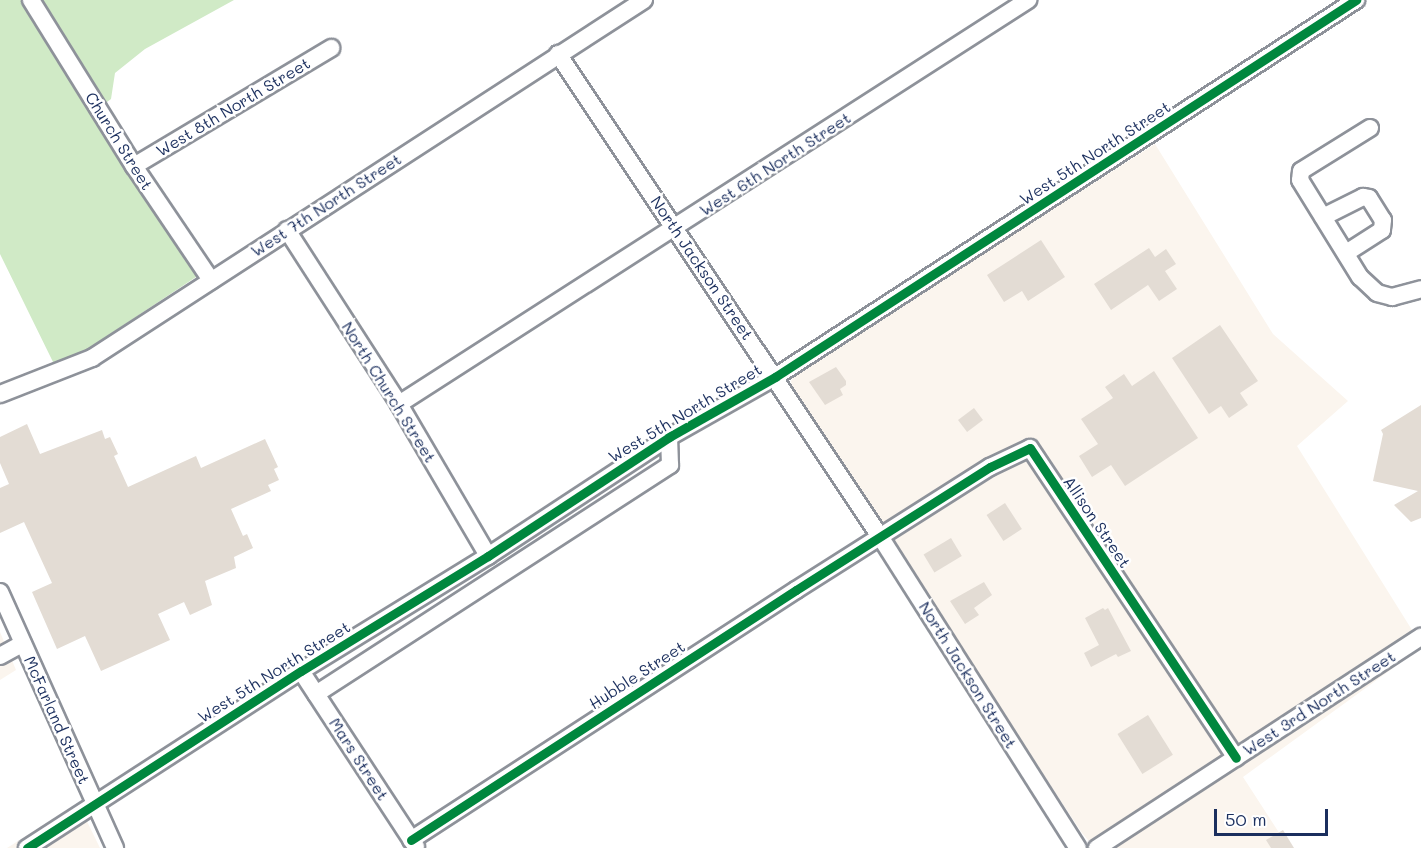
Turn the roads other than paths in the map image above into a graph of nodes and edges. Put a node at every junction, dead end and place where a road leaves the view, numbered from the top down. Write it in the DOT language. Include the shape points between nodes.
graph roads {
  1 [pos="31,0"];
  2 [pos="644,0"];
  3 [pos="1028,0"];
  4 [pos="1356,0"];
  5 [pos="331,48"];
  6 [pos="558,54"];
  7 [pos="1370,128"];
  8 [pos="134,166"];
  9 [pos="1323,217"];
  10 [pos="675,229"];
  11 [pos="287,230"];
  12 [pos="1346,253"];
  13 [pos="211,280"];
  14 [pos="1421,289"];
  15 [pos="775,377"];
  16 [pos="0,394"];
  17 [pos="399,404"];
  18 [pos="669,437"];
  19 [pos="881,538"];
  20 [pos="488,556"];
  21 [pos="0,592"];
  22 [pos="1420,640"];
  23 [pos="23,643"];
  24 [pos="0,656"];
  25 [pos="301,671"];
  26 [pos="316,694"];
  27 [pos="1236,758"];
  28 [pos="94,805"];
  29 [pos="414,844"];
  30 [pos="27,848"];
  31 [pos="115,848"];
  32 [pos="1078,848"];
  33 [pos="1097,848"];
  1 -- 8 [label="street, Church Street"];
  2 -- 6 [label="street, West 7th North Street"];
  3 -- 10 [label="street, West 6th North Street"];
  4 -- 15 [label="street, West 5th North Street"];
  5 -- 8 [label="street, West 8th North Street"];
  6 -- 10 [label="street, North Jackson Street"];
  6 -- 11 [label="street, West 7th North Street"];
  7 -- 9 [label="street" via="1301,171 1300,180"];
  8 -- 13 [label="street, Church Street"];
  9 -- 12 [label="street"];
  9 -- 12 [label="street" via="1363,197 1369,198 1383,220 1382,230"];
  10 -- 15 [label="street, North Jackson Street"];
  10 -- 17 [label="street, West 6th North Street"];
  11 -- 13 [label="street, West 7th North Street"];
  11 -- 17 [label="street, North Church Street"];
  12 -- 14 [label="street" via="1360,277 1377,293 1392,297"];
  13 -- 16 [label="street, West 7th North Street" via="92,358"];
  15 -- 18 [label="street, West 5th North Street"];
  15 -- 19 [label="street, North Jackson Street"];
  17 -- 20 [label="street, North Church Street"];
  18 -- 20 [label="street, West 5th North Street"];
  18 -- 26 [label="street" via="670,465"];
  19 -- 27 [label="street, Allison Street" via="990,467 1030,448"];
  19 -- 29 [label="street, Hubble Street" via="796,590"];
  19 -- 32 [label="street, North Jackson Street"];
  20 -- 25 [label="street, West 5th North Street"];
  21 -- 23 [label="street, McFarland Street"];
  22 -- 27 [label="street, West 3rd North Street"];
  23 -- 24 [label="street"];
  23 -- 28 [label="street, McFarland Street"];
  25 -- 26 [label="street, Mars Street"];
  25 -- 28 [label="street, West 5th North Street"];
  26 -- 29 [label="street, Mars Street"];
  27 -- 33 [label="street, West 3rd North Street"];
  28 -- 30 [label="street, West 5th North Street"];
  28 -- 31 [label="street, McFarland Street"];
}
